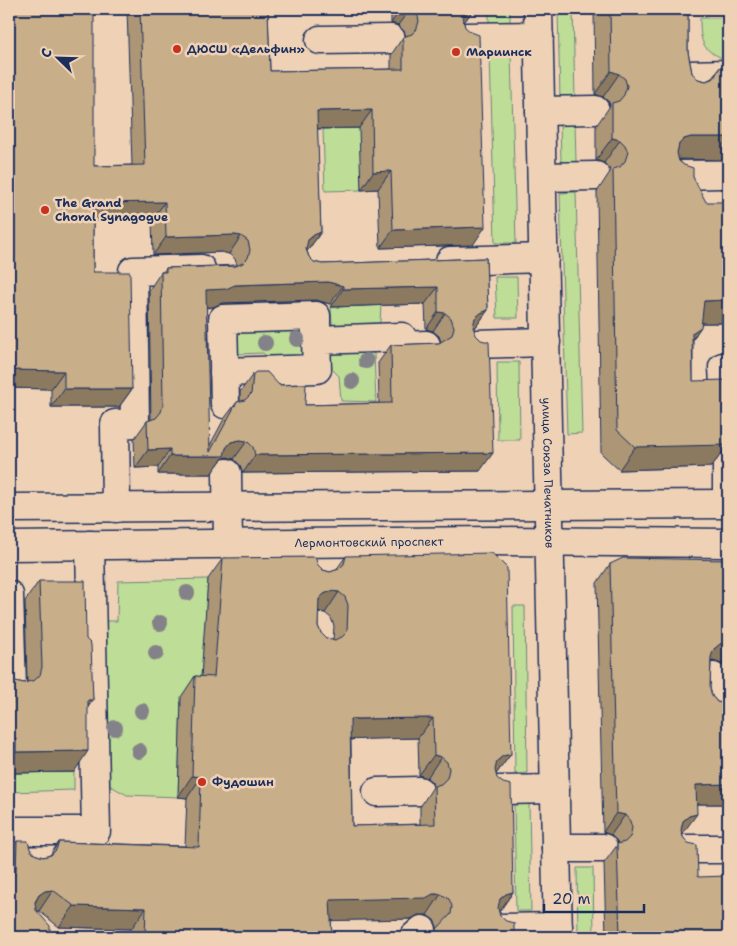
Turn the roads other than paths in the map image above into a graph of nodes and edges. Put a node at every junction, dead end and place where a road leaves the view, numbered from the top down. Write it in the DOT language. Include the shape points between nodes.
graph roads {
  1 [pos="538,9"];
  2 [pos="539,36"];
  3 [pos="466,37"];
  4 [pos="391,39"];
  5 [pos="320,40"];
  6 [pos="688,46"];
  7 [pos="728,74"];
  8 [pos="595,110"];
  9 [pos="540,111"];
  10 [pos="721,174"];
  11 [pos="676,175"];
  12 [pos="596,176"];
  13 [pos="542,177"];
  14 [pos="544,258"];
  15 [pos="426,262"];
  16 [pos="222,268"];
  17 [pos="316,340"];
  18 [pos="546,342"];
  19 [pos="476,344"];
  20 [pos="426,345"];
  21 [pos="723,366"];
  22 [pos="224,372"];
  23 [pos="725,403"];
  24 [pos="225,404"];
  25 [pos="727,467"];
  26 [pos="227,474"];
  27 [pos="728,504"];
  28 [pos="549,505"];
  29 [pos="228,507"];
  30 [pos="9,508"];
  31 [pos="116,508"];
  32 [pos="550,541"];
  33 [pos="728,543"];
  34 [pos="228,544"];
  35 [pos="90,545"];
  36 [pos="9,546"];
  37 [pos="9,595"];
  38 [pos="713,677"];
  39 [pos="9,688"];
  40 [pos="728,708"];
  41 [pos="555,789"];
  42 [pos="496,790"];
  43 [pos="377,792"];
  44 [pos="419,792"];
  45 [pos="23,839"];
  46 [pos="556,848"];
  47 [pos="604,848"];
  48 [pos="683,848"];
  49 [pos="723,849"];
  50 [pos="499,928"];
  51 [pos="558,932"];
  1 -- 2 [label="main road, улица Союза Печатников"];
  2 -- 3 [label="main road"];
  2 -- 9 [label="main road, улица Союза Печатников"];
  4 -- 5 [label="main road"];
  6 -- 7 [label="main road" via="689,81"];
  8 -- 9 [label="main road"];
  9 -- 13 [label="main road, улица Союза Печатников"];
  10 -- 11 [label="main road"];
  12 -- 13 [label="main road"];
  13 -- 14 [label="main road, улица Союза Печатников"];
  14 -- 15 [label="main road"];
  14 -- 18 [label="main road, улица Союза Печатников"];
  16 -- 31 [label="main road" via="133,271 135,423 115,424"];
  17 -- 20 [label="main road" via="402,337 402,346"];
  17 -- 22 [label="main road" via="317,370"];
  17 -- 22 [label="main road" via="316,316 223,319"];
  18 -- 19 [label="main road"];
  18 -- 28 [label="main road, улица Союза Печатников"];
  21 -- 23 [label="main road"];
  22 -- 24 [label="main road"];
  25 -- 27 [label="main road"];
  26 -- 29 [label="main road"];
  27 -- 28 [label="main road"];
  28 -- 29 [label="main road"];
  28 -- 32 [label="main road, улица Союза Печатников"];
  29 -- 31 [label="main road"];
  29 -- 34 [label="main road"];
  30 -- 31 [label="main road"];
  32 -- 33 [label="main road, Лермонтовский проспект"];
  32 -- 34 [label="main road, Лермонтовский проспект" via="316,555"];
  32 -- 41 [label="main road, улица Союза Печатников"];
  34 -- 35 [label="main road, Лермонтовский проспект"];
  35 -- 36 [label="main road, Лермонтовский проспект"];
  35 -- 45 [label="main road" via="96,831"];
  37 -- 39 [label="main road" via="12,688"];
  38 -- 40 [label="main road" via="712,708"];
  41 -- 42 [label="main road"];
  41 -- 46 [label="main road, улица Союза Печатников"];
  43 -- 44 [label="main road"];
  46 -- 47 [label="main road"];
  46 -- 51 [label="main road, улица Союза Печатников"];
  48 -- 49 [label="main road"];
  50 -- 51 [label="main road"];
}
